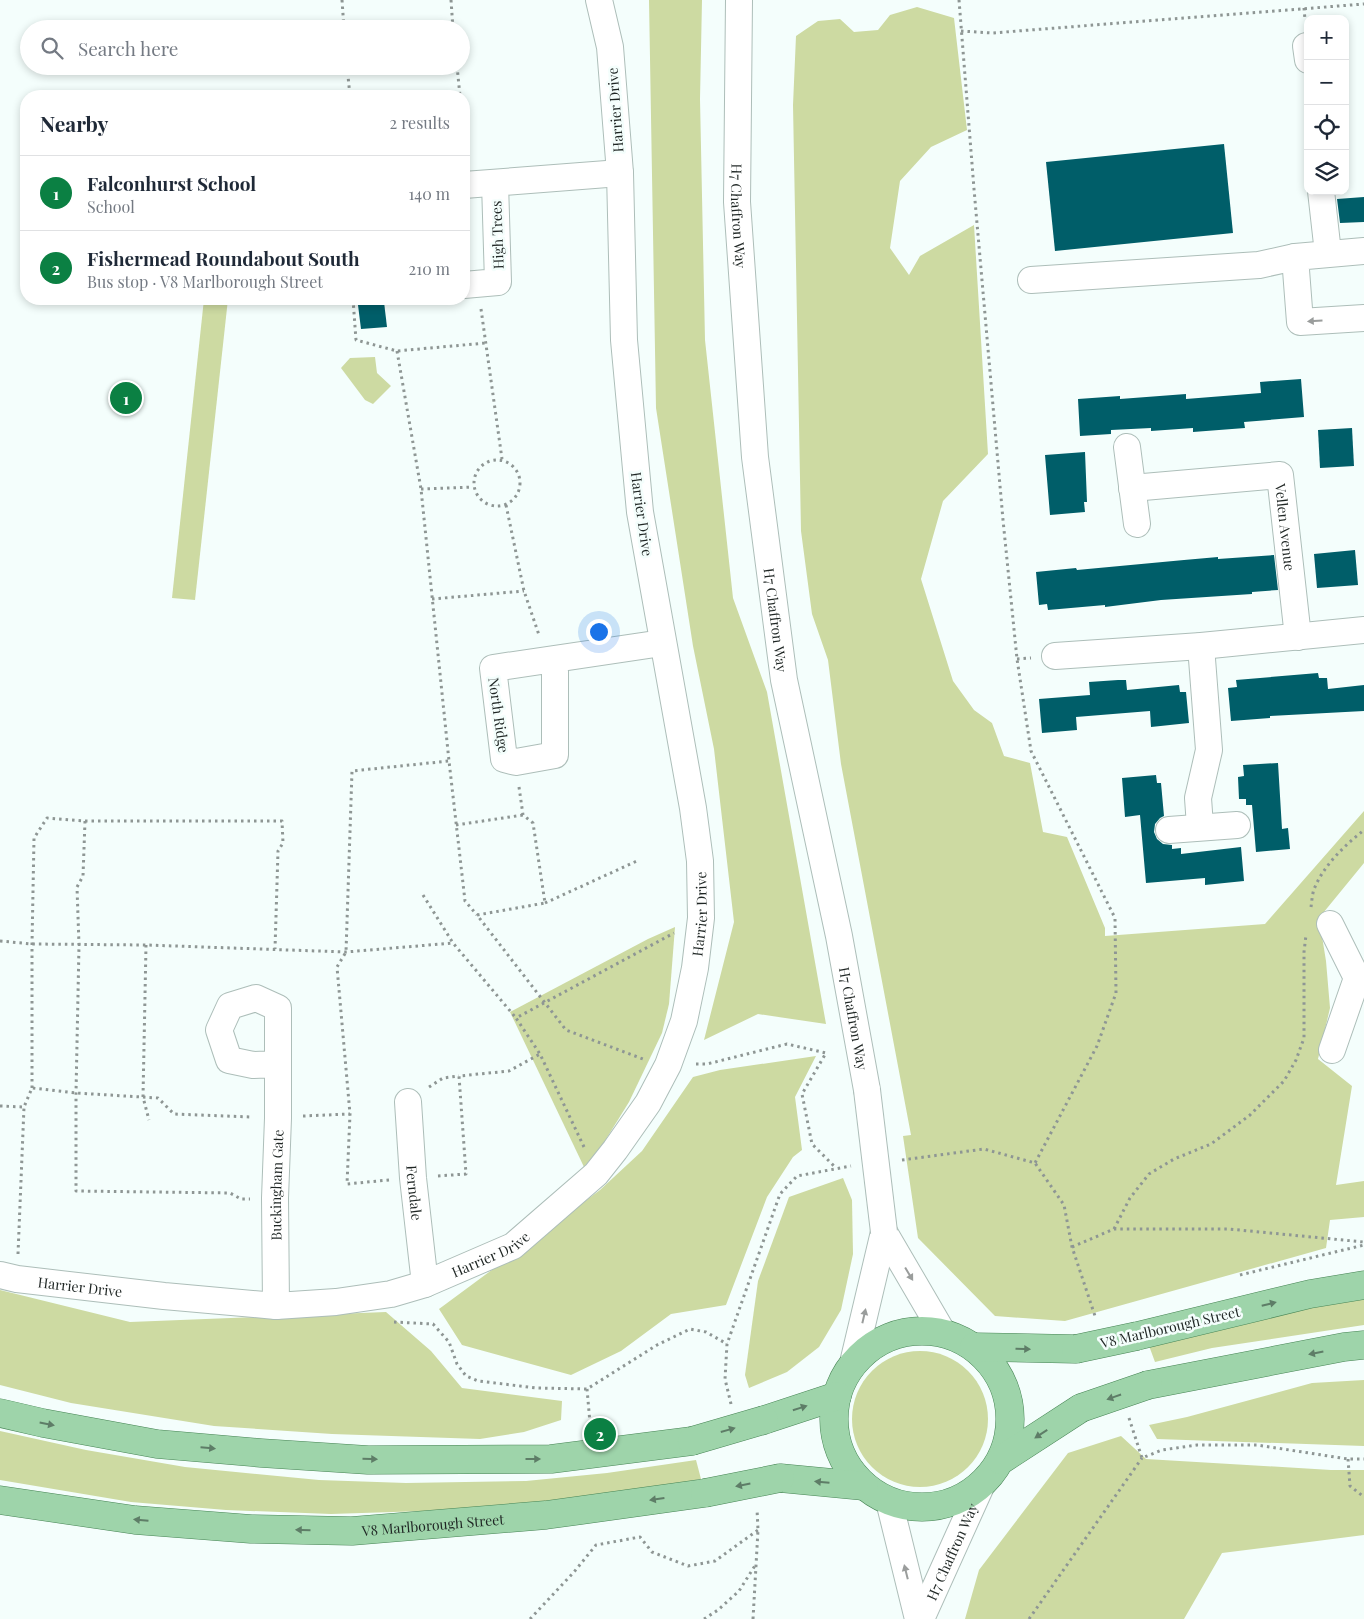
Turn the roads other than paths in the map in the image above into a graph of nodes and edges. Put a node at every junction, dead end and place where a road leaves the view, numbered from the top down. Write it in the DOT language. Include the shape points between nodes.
graph roads {
  1 [pos="599,0"];
  2 [pos="739,0"];
  3 [pos="620,174"];
  4 [pos="496,183"];
  5 [pos="470,185"];
  6 [pos="1321,195"];
  7 [pos="1364,251"];
  8 [pos="1328,253"];
  9 [pos="1295,257"];
  10 [pos="1031,280"];
  11 [pos="471,285"];
  12 [pos="1364,318"];
  13 [pos="1127,448"];
  14 [pos="1132,488"];
  15 [pos="1137,524"];
  16 [pos="1364,630"];
  17 [pos="1298,637"];
  18 [pos="662,642"];
  19 [pos="1201,646"];
  20 [pos="1055,656"];
  21 [pos="551,659"];
  22 [pos="1237,825"];
  23 [pos="1200,826"];
  24 [pos="1169,830"];
  25 [pos="1316,921"];
  26 [pos="1361,978"];
  27 [pos="1332,1050"];
  28 [pos="277,1064"];
  29 [pos="408,1102"];
  30 [pos="884,1232"];
  31 [pos="8,1277"];
  32 [pos="425,1284"];
  33 [pos="1364,1285"];
  34 [pos="276,1306"];
  35 [pos="944,1333"];
  36 [pos="1364,1346"];
  37 [pos="974,1347"];
  38 [pos="854,1363"];
  39 [pos="837,1396"];
  40 [pos="0,1413"];
  41 [pos="1001,1460"];
  42 [pos="982,1484"];
  43 [pos="864,1486"];
  44 [pos="0,1500"];
  45 [pos="889,1501"];
  46 [pos="920,1619"];
  1 -- 3 [label="street, Harrier Drive" via="610,47"];
  2 -- 30 [label="street, H7 Chaffron Way, bridge" via="736,202 755,457 784,680 839,936 867,1090"];
  3 -- 4 [label="street, High Trees"];
  3 -- 18 [label="street, Harrier Drive" via="624,340 629,398 640,512"];
  4 -- 5 [label="street, High Trees"];
  4 -- 11 [label="street, High Trees" via="498,282"];
  6 -- 8 [label="street"];
  7 -- 8 [label="street"];
  8 -- 9 [label="street"];
  9 -- 10 [label="street" via="1258,265"];
  12 -- 9 [label="street, one-way" via="1300,322"];
  13 -- 14 [label="street"];
  14 -- 15 [label="street"];
  14 -- 17 [label="street, Vellen Avenue" via="1280,475"];
  16 -- 17 [label="street"];
  17 -- 19 [label="street"];
  18 -- 21 [label="street, North Ridge"];
  18 -- 32 [label="street, Harrier Drive" via="693,808 700,860 701,918 684,1021 668,1065 648,1103 596,1174 513,1246"];
  19 -- 20 [label="street"];
  19 -- 23 [label="street" via="1209,750 1198,798"];
  21 -- 21 [label="street, North Ridge" via="555,755 516,762 504,759 493,668"];
  22 -- 23 [label="street"];
  23 -- 24 [label="street"];
  25 -- 26 [label="street"];
  26 -- 27 [label="street"];
  28 -- 34 [label="street, Buckingham Gate"];
  29 -- 32 [label="street, Ferndale"];
  30 -- 35 [label="street, H7 Chaffron Way, one-way"];
  38 -- 30 [label="street, H7 Chaffron Way, one-way"];
  31 -- 34 [label="street, Harrier Drive"];
  32 -- 34 [label="street, Harrier Drive" via="392,1294"];
  37 -- 33 [label="main road, V8 Marlborough Street, one-way, bridge" via="1076,1349 1310,1294"];
  35 -- 37 [label="main road"];
  35 -- 38 [label="main road" via="919,1330 894,1335 872,1346"];
  36 -- 41 [label="main road, one-way, bridge" via="1344,1347 1148,1385 1081,1408"];
  37 -- 41 [label="main road" via="993,1364 1007,1394 1011,1411 1009,1436"];
  38 -- 39 [label="main road"];
  40 -- 39 [label="main road, one-way, bridge" via="157,1444 261,1453 368,1460 551,1459 692,1441"];
  39 -- 43 [label="main road" via="834,1420 838,1445 848,1467"];
  41 -- 42 [label="main road"];
  42 -- 45 [label="main road" via="962,1499 938,1506 913,1507"];
  42 -- 46 [label="street, H7 Chaffron Way"];
  43 -- 44 [label="main road, V8 Marlborough Street, one-way, bridge" via="780,1478 705,1493 546,1515 352,1531 250,1529 135,1520"];
  43 -- 45 [label="main road"];
  46 -- 45 [label="street, H7 Chaffron Way, one-way"];
}
